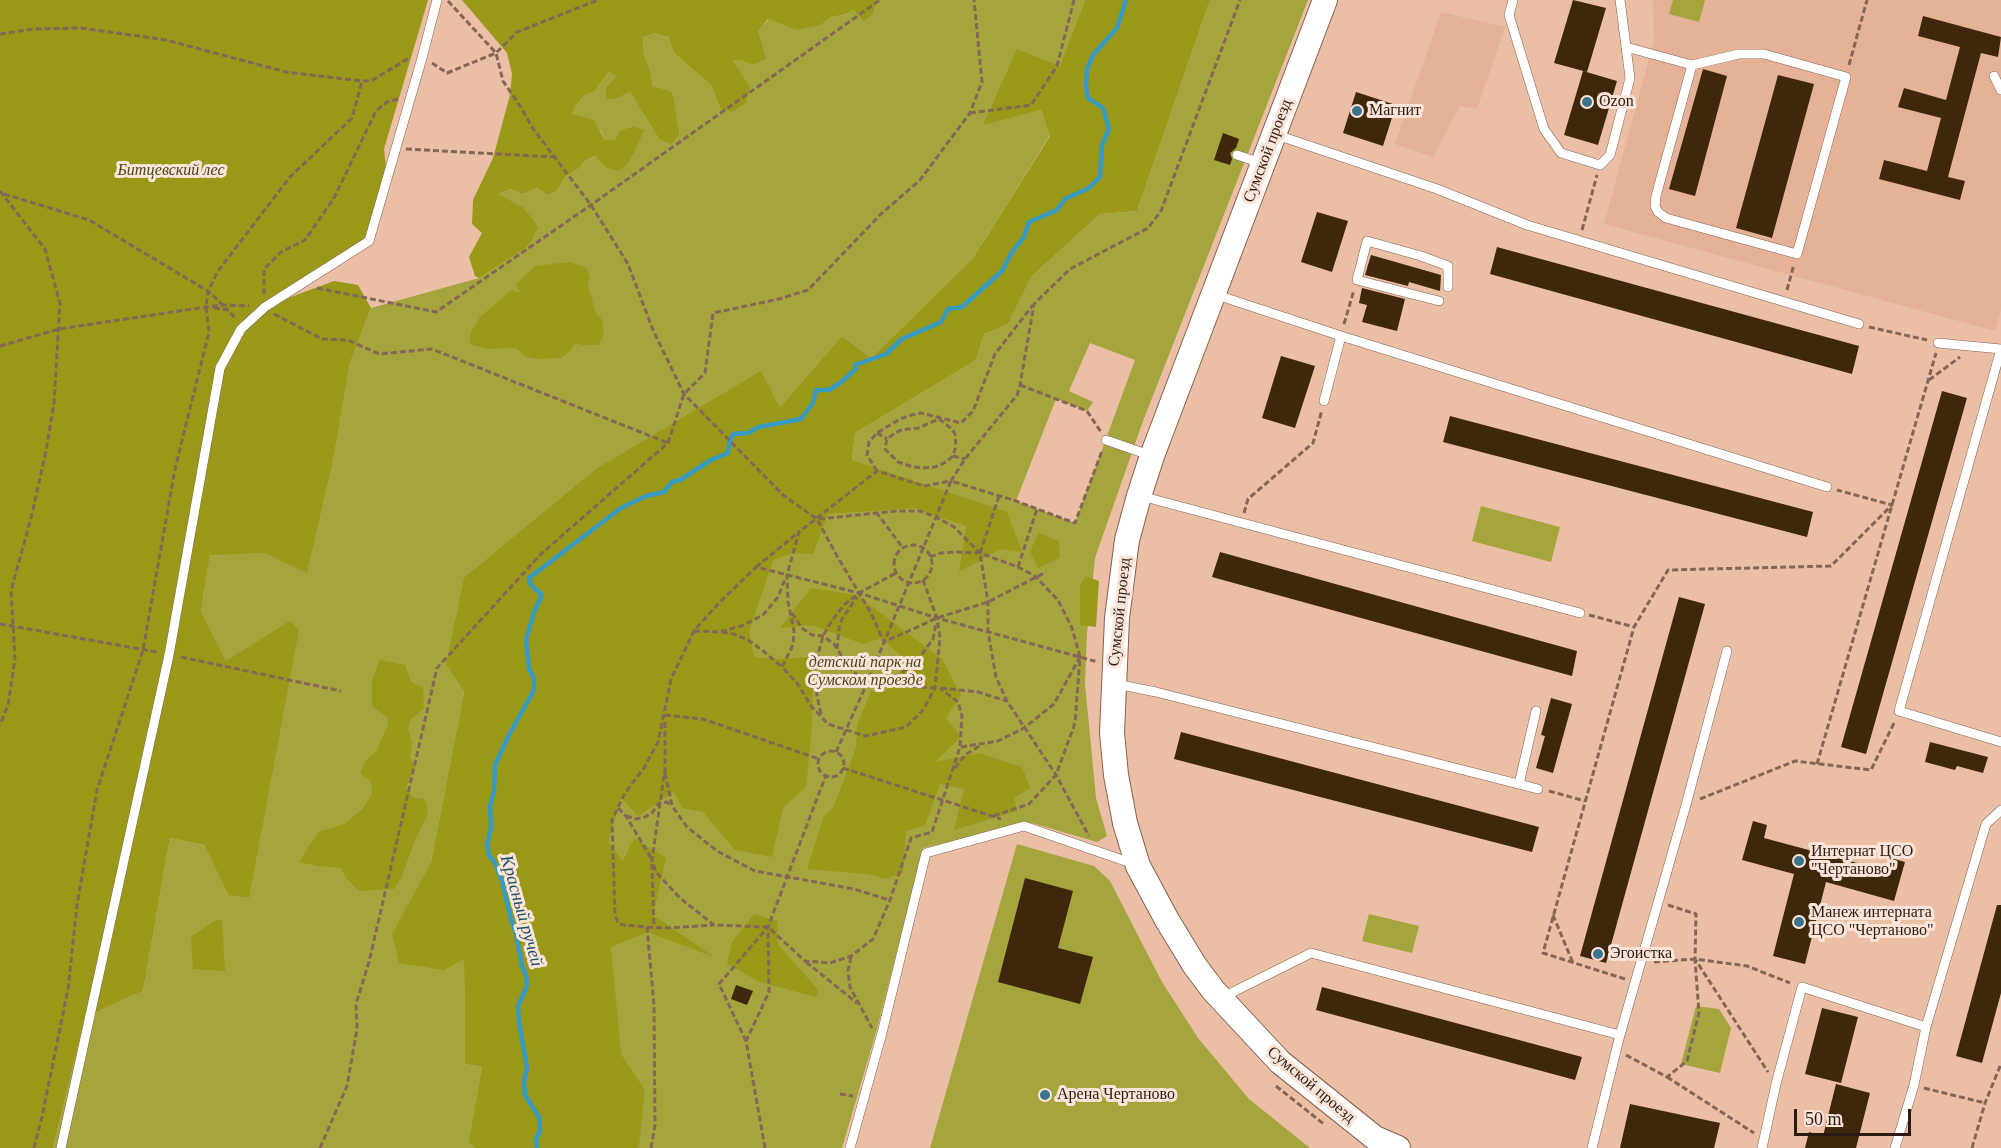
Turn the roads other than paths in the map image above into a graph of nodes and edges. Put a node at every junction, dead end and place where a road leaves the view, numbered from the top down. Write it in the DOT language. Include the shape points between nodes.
graph roads {
  1 [pos="437,0"];
  2 [pos="1325,0"];
  3 [pos="1513,0"];
  4 [pos="1620,0"];
  5 [pos="1626,46"];
  6 [pos="1692,65"];
  7 [pos="1994,76"];
  8 [pos="2001,90"];
  9 [pos="1274,134"];
  10 [pos="1237,155"];
  11 [pos="1263,164"];
  12 [pos="1448,287"];
  13 [pos="1214,294"];
  14 [pos="1439,301"];
  15 [pos="1859,324"];
  16 [pos="1341,336"];
  17 [pos="1938,343"];
  18 [pos="2001,349"];
  19 [pos="1324,401"];
  20 [pos="1106,440"];
  21 [pos="1152,456"];
  22 [pos="1827,487"];
  23 [pos="1139,496"];
  24 [pos="1580,613"];
  25 [pos="1727,651"];
  26 [pos="1113,683"];
  27 [pos="1536,711"];
  28 [pos="2001,742"];
  29 [pos="1519,784"];
  30 [pos="1538,789"];
  31 [pos="2001,810"];
  32 [pos="1138,866"];
  33 [pos="1221,998"];
  34 [pos="1926,1027"];
  35 [pos="1620,1035"];
  36 [pos="1763,1144"];
  37 [pos="61,1148"];
  38 [pos="850,1148"];
  39 [pos="1398,1148"];
  40 [pos="1592,1148"];
  41 [pos="1895,1148"];
  1 -- 37 [label="lane" via="369,241 265,307 241,328 220,368 169,655"];
  2 -- 9 [label="street, Сумской проезд"];
  3 -- 5 [label="lane" via="1509,15 1544,129 1561,153 1600,165 1610,155 1630,78"];
  4 -- 5 [label="lane"];
  5 -- 6 [label="lane"];
  6 -- 6 [label="lane" via="1739,54 1764,54 1846,77 1797,254 1666,218 1658,212 1656,196"];
  7 -- 8 [label="lane"];
  9 -- 11 [label="street, Сумской проезд"];
  9 -- 15 [label="lane" via="1437,189 1527,225"];
  10 -- 11 [label="lane"];
  11 -- 13 [label="street, Сумской проезд"];
  12 -- 14 [label="lane" via="1448,266 1367,241 1357,280"];
  13 -- 16 [label="lane"];
  13 -- 21 [label="street, Сумской проезд"];
  16 -- 19 [label="lane"];
  16 -- 22 [label="lane"];
  17 -- 18 [label="lane"];
  18 -- 28 [label="lane" via="1899,711"];
  20 -- 21 [label="lane"];
  21 -- 23 [label="street, Сумской проезд"];
  23 -- 24 [label="lane"];
  23 -- 26 [label="street, Сумской проезд" via="1125,551"];
  25 -- 35 [label="lane"];
  26 -- 29 [label="lane"];
  26 -- 32 [label="street, Сумской проезд" via="1116,775"];
  27 -- 29 [label="lane"];
  29 -- 30 [label="lane"];
  31 -- 34 [label="lane" via="1986,824"];
  32 -- 33 [label="street, Сумской проезд" via="1195,966"];
  32 -- 38 [label="lane" via="1024,826 926,853"];
  33 -- 35 [label="lane" via="1311,953"];
  33 -- 39 [label="street, Сумской проезд" via="1280,1062 1375,1138"];
  34 -- 36 [label="lane" via="1802,987"];
  34 -- 41 [label="lane"];
  35 -- 40 [label="lane"];
}
